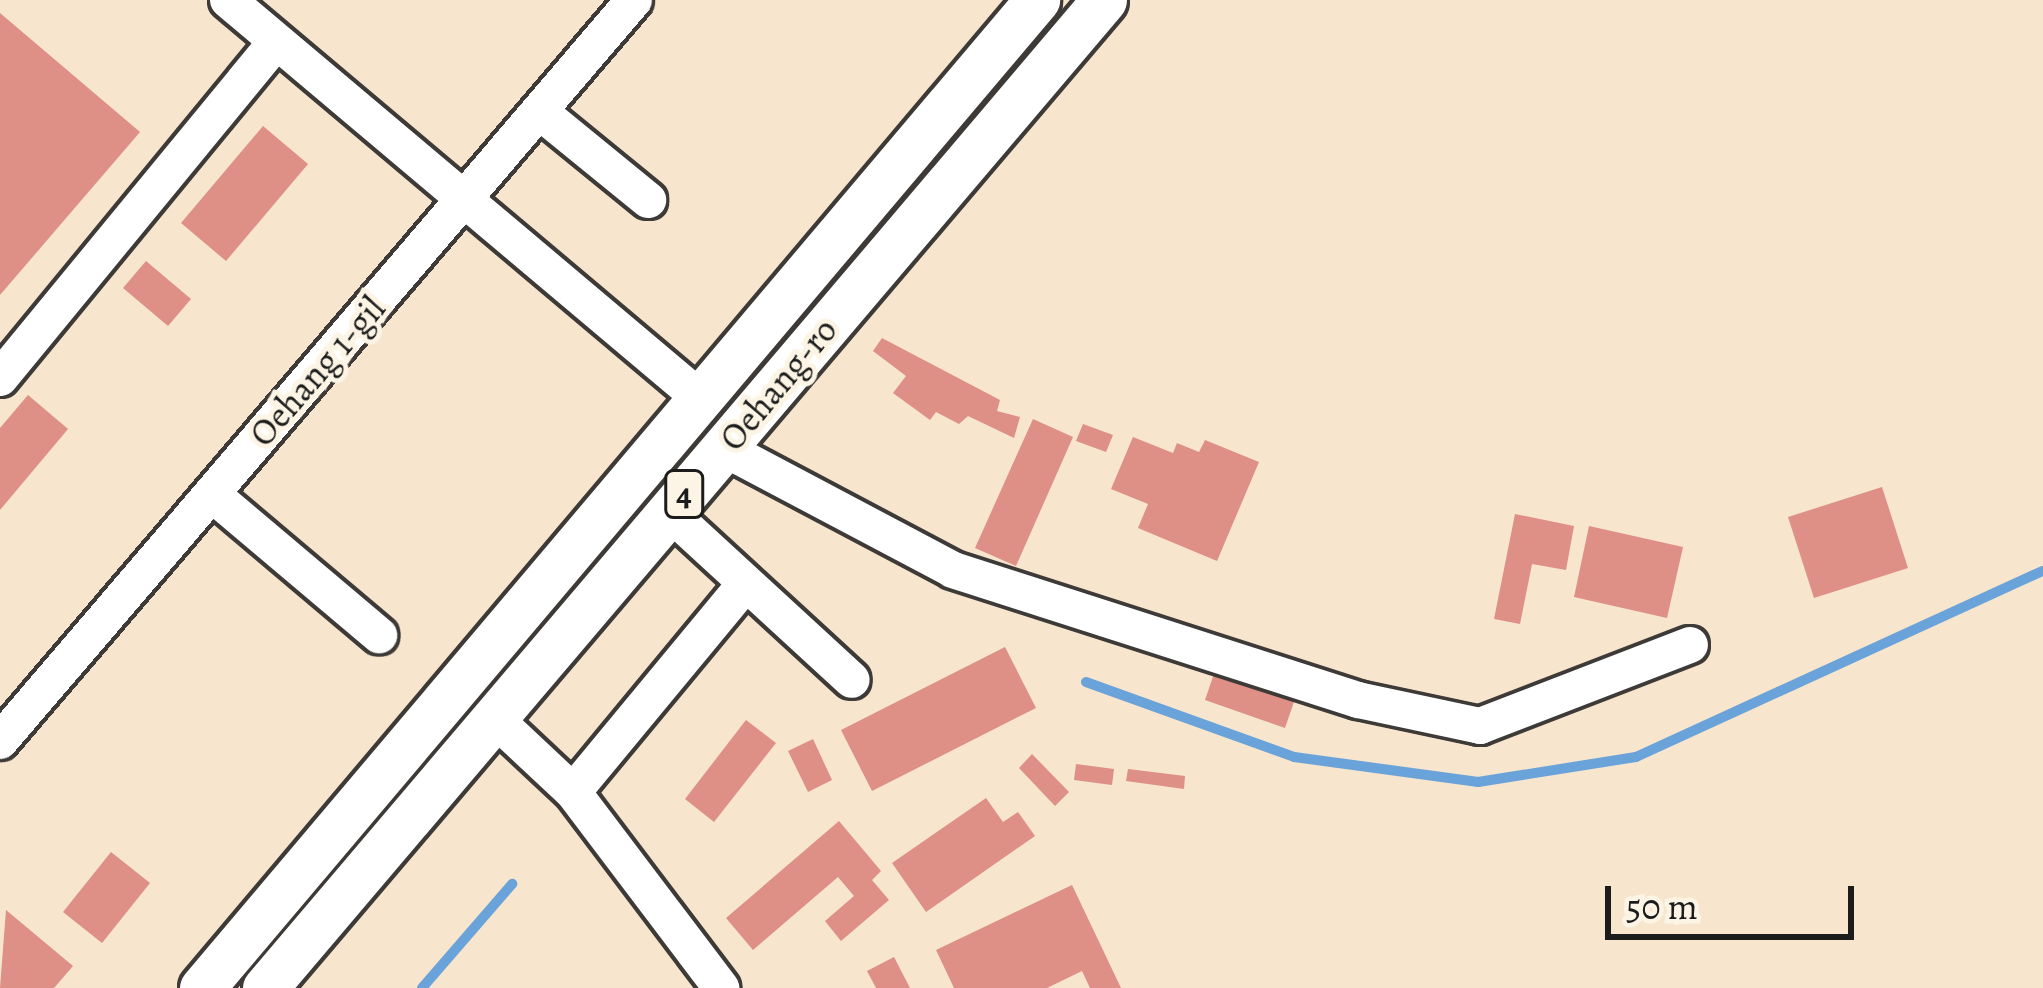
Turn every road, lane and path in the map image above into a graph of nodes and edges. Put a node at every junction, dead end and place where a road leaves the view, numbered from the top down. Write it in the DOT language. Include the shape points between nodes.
graph roads {
  1 [pos="228,0"];
  2 [pos="634,0"];
  3 [pos="1037,0"];
  4 [pos="1104,0"];
  5 [pos="276,42"];
  6 [pos="539,111"];
  7 [pos="649,200"];
  8 [pos="462,202"];
  9 [pos="0,378"];
  10 [pos="700,398"];
  11 [pos="724,448"];
  12 [pos="212,494"];
  13 [pos="669,512"];
  14 [pos="746,583"];
  15 [pos="380,635"];
  16 [pos="1690,645"];
  17 [pos="853,680"];
  18 [pos="494,718"];
  19 [pos="0,741"];
  20 [pos="573,792"];
  21 [pos="276,983"];
  22 [pos="202,988"];
  23 [pos="721,988"];
  1 -- 5 [label="lane"];
  2 -- 6 [label="lane, Oehang 1-gil"];
  3 -- 10 [label="main road, Oehang-ro / 4"];
  4 -- 11 [label="main road, Oehang-ro / 4"];
  5 -- 8 [label="lane"];
  5 -- 9 [label="lane"];
  6 -- 7 [label="lane"];
  6 -- 8 [label="lane, Oehang 1-gil"];
  8 -- 10 [label="lane"];
  8 -- 12 [label="lane, Oehang 1-gil"];
  10 -- 22 [label="main road, Oehang-ro / 4"];
  11 -- 13 [label="main road, Oehang-ro / 4"];
  11 -- 16 [label="lane" via="953,570 1358,700 1480,726"];
  12 -- 15 [label="lane"];
  12 -- 19 [label="lane, Oehang 1-gil"];
  13 -- 14 [label="lane"];
  13 -- 18 [label="main road, Oehang-ro / 4"];
  14 -- 17 [label="lane"];
  14 -- 20 [label="lane"];
  18 -- 20 [label="lane"];
  18 -- 21 [label="main road, Oehang-ro / 4"];
  20 -- 23 [label="lane"];
}
